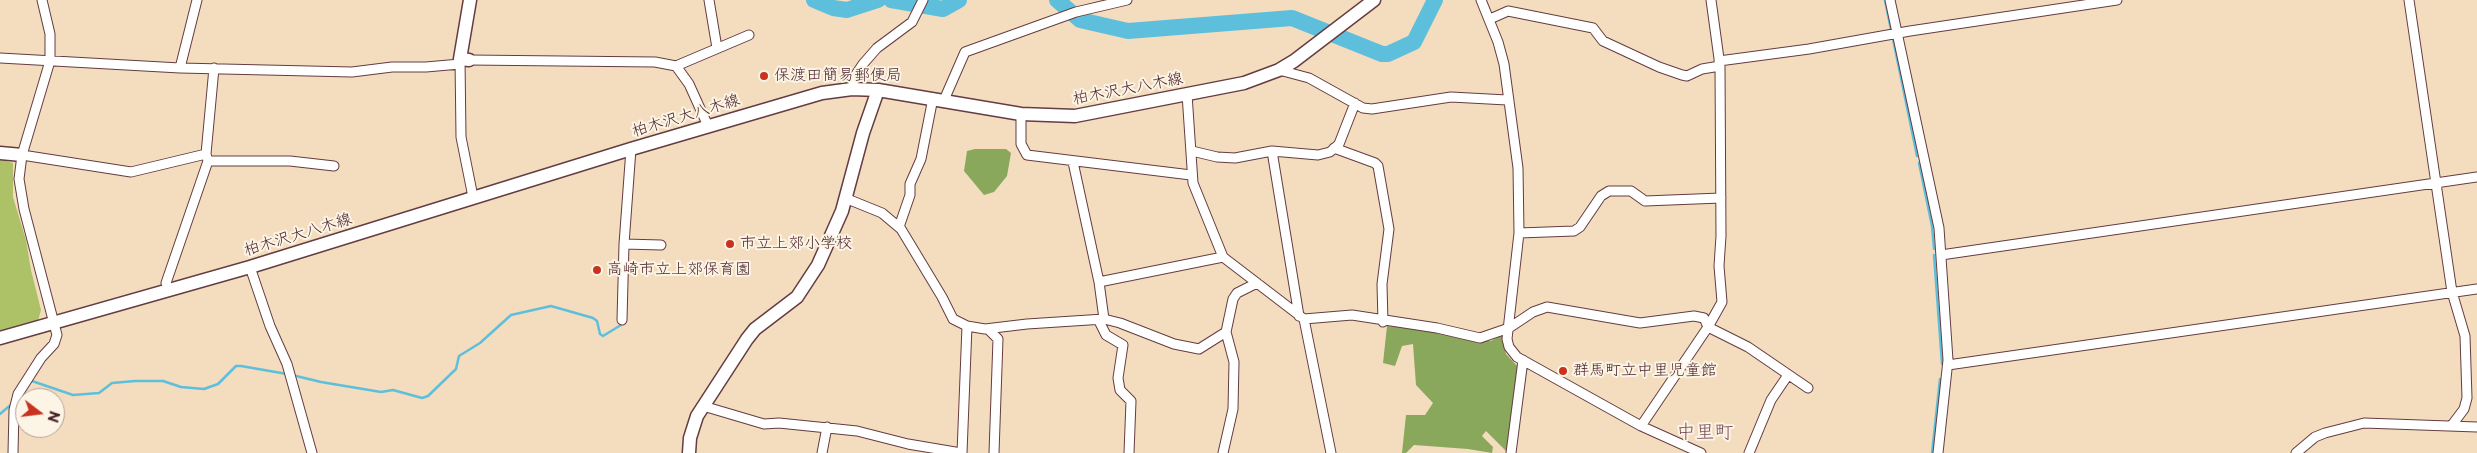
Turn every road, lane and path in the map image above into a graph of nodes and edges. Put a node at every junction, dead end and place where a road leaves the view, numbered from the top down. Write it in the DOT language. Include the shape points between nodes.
graph roads {
  1 [pos="42,0"];
  2 [pos="197,0"];
  3 [pos="470,0"];
  4 [pos="709,0"];
  5 [pos="924,0"];
  6 [pos="1127,0"];
  7 [pos="1374,0"];
  8 [pos="1481,0"];
  9 [pos="1710,0"];
  10 [pos="1890,0"];
  11 [pos="2117,0"];
  12 [pos="2409,0"];
  13 [pos="1490,19"];
  14 [pos="1897,33"];
  15 [pos="749,35"];
  16 [pos="717,48"];
  17 [pos="0,58"];
  18 [pos="50,61"];
  19 [pos="463,61"];
  20 [pos="1719,63"];
  21 [pos="676,66"];
  22 [pos="180,68"];
  23 [pos="214,68"];
  24 [pos="1279,70"];
  25 [pos="852,89"];
  26 [pos="878,90"];
  27 [pos="1188,94"];
  28 [pos="938,99"];
  29 [pos="1507,100"];
  30 [pos="1355,103"];
  31 [pos="1021,114"];
  32 [pos="708,126"];
  33 [pos="1334,148"];
  34 [pos="632,149"];
  35 [pos="1192,151"];
  36 [pos="1272,151"];
  37 [pos="0,153"];
  38 [pos="22,156"];
  39 [pos="207,157"];
  40 [pos="1073,162"];
  41 [pos="334,166"];
  42 [pos="1191,175"];
  43 [pos="2477,176"];
  44 [pos="2436,182"];
  45 [pos="473,197"];
  46 [pos="846,198"];
  47 [pos="1721,198"];
  48 [pos="899,227"];
  49 [pos="1519,233"];
  50 [pos="624,244"];
  51 [pos="661,245"];
  52 [pos="1941,255"];
  53 [pos="1223,257"];
  54 [pos="250,267"];
  55 [pos="1099,282"];
  56 [pos="1257,283"];
  57 [pos="169,289"];
  58 [pos="2477,289"];
  59 [pos="2452,292"];
  60 [pos="1301,318"];
  61 [pos="622,320"];
  62 [pos="1101,320"];
  63 [pos="1383,322"];
  64 [pos="53,323"];
  65 [pos="967,326"];
  66 [pos="1708,327"];
  67 [pos="1509,328"];
  68 [pos="988,329"];
  69 [pos="1226,332"];
  70 [pos="0,338"];
  71 [pos="1522,360"];
  72 [pos="1948,365"];
  73 [pos="1788,375"];
  74 [pos="1808,388"];
  75 [pos="2477,396"];
  76 [pos="2466,398"];
  77 [pos="703,406"];
  78 [pos="2452,425"];
  79 [pos="1641,426"];
  80 [pos="2477,426"];
  81 [pos="827,427"];
  82 [pos="13,453"];
  83 [pos="312,453"];
  84 [pos="689,453"];
  85 [pos="822,453"];
  86 [pos="961,453"];
  87 [pos="994,453"];
  88 [pos="1130,453"];
  89 [pos="1223,453"];
  90 [pos="1331,453"];
  91 [pos="1511,453"];
  92 [pos="1700,453"];
  93 [pos="1749,453"];
  94 [pos="1938,453"];
  95 [pos="2296,453"];
  1 -- 18 [label="street" via="50,34"];
  2 -- 22 [label="street"];
  3 -- 19 [label="main road"];
  4 -- 16 [label="street"];
  5 -- 25 [label="street" via="912,22 863,64"];
  6 -- 28 [label="street" via="1076,12 965,52"];
  7 -- 24 [label="main road, 柏木沢大八木線"];
  8 -- 13 [label="street"];
  9 -- 20 [label="street"];
  10 -- 14 [label="street"];
  11 -- 14 [label="street"];
  12 -- 44 [label="street"];
  13 -- 20 [label="street" via="1508,11 1593,28 1603,41 1687,76"];
  13 -- 29 [label="street" via="1504,64"];
  14 -- 20 [label="street"];
  14 -- 52 [label="street" via="1939,228"];
  15 -- 16 [label="street"];
  16 -- 21 [label="street"];
  17 -- 18 [label="street"];
  18 -- 22 [label="street"];
  18 -- 38 [label="street"];
  19 -- 21 [label="street" via="655,62"];
  19 -- 23 [label="street" via="352,72"];
  19 -- 45 [label="street" via="461,137"];
  20 -- 47 [label="street"];
  21 -- 32 [label="street"];
  22 -- 23 [label="street"];
  23 -- 39 [label="street"];
  24 -- 27 [label="main road, 柏木沢大八木線" via="1244,83"];
  24 -- 30 [label="street" via="1310,78"];
  25 -- 26 [label="main road, 柏木沢大八木線"];
  25 -- 32 [label="main road, 柏木沢大八木線" via="822,93"];
  26 -- 28 [label="main road, 柏木沢大八木線"];
  26 -- 46 [label="main road"];
  27 -- 31 [label="main road, 柏木沢大八木線" via="1088,115"];
  27 -- 35 [label="street"];
  28 -- 31 [label="main road, 柏木沢大八木線"];
  28 -- 48 [label="street"];
  29 -- 30 [label="street" via="1451,97 1372,109"];
  29 -- 49 [label="street" via="1518,168"];
  30 -- 33 [label="street" via="1339,144"];
  31 -- 40 [label="street" via="1021,144 1027,155"];
  32 -- 34 [label="main road, 柏木沢大八木線"];
  33 -- 36 [label="street" via="1318,155"];
  33 -- 63 [label="street" via="1378,166 1389,228 1382,284"];
  34 -- 45 [label="main road, 柏木沢大八木線"];
  34 -- 50 [label="street"];
  35 -- 36 [label="street" via="1235,158"];
  35 -- 42 [label="street"];
  36 -- 60 [label="street"];
  37 -- 38 [label="main road"];
  38 -- 39 [label="street" via="131,172"];
  38 -- 64 [label="street" via="21,197"];
  39 -- 41 [label="street"];
  39 -- 57 [label="street" via="166,283"];
  40 -- 42 [label="street"];
  40 -- 55 [label="street"];
  42 -- 53 [label="street"];
  43 -- 44 [label="street"];
  44 -- 52 [label="street"];
  44 -- 59 [label="street"];
  45 -- 54 [label="main road, 柏木沢大八木線"];
  46 -- 48 [label="street" via="882,214"];
  46 -- 77 [label="main road" via="837,225 806,286 751,334"];
  47 -- 49 [label="street" via="1645,201 1631,192 1609,191 1601,196 1574,231"];
  47 -- 66 [label="street" via="1719,266 1722,302"];
  48 -- 65 [label="street" via="953,319"];
  49 -- 67 [label="street"];
  50 -- 51 [label="street"];
  50 -- 61 [label="street"];
  52 -- 72 [label="street"];
  53 -- 55 [label="street"];
  53 -- 56 [label="street"];
  54 -- 57 [label="main road, 柏木沢大八木線"];
  54 -- 83 [label="street" via="287,364"];
  55 -- 62 [label="street"];
  56 -- 60 [label="street"];
  56 -- 69 [label="street" via="1237,292"];
  57 -- 64 [label="main road, 柏木沢大八木線"];
  58 -- 59 [label="street"];
  59 -- 72 [label="street"];
  59 -- 76 [label="street" via="2465,336"];
  60 -- 63 [label="street" via="1319,320 1345,315"];
  60 -- 90 [label="street"];
  62 -- 68 [label="street"];
  62 -- 69 [label="street" via="1120,323 1174,344 1199,349"];
  62 -- 88 [label="street" via="1106,335 1123,345 1118,378 1120,390 1131,400"];
  63 -- 67 [label="street" via="1437,328 1480,338"];
  64 -- 70 [label="main road, 柏木沢大八木線"];
  64 -- 82 [label="street" via="56,341 18,394 14,407"];
  65 -- 68 [label="street"];
  65 -- 86 [label="street"];
  66 -- 67 [label="street" via="1704,318 1694,316 1640,323 1548,307 1533,312"];
  66 -- 73 [label="street" via="1748,347"];
  66 -- 79 [label="street"];
  67 -- 71 [label="street" via="1509,347"];
  68 -- 87 [label="street" via="998,339"];
  69 -- 89 [label="street" via="1234,362 1233,409"];
  71 -- 79 [label="street"];
  71 -- 91 [label="street"];
  72 -- 94 [label="street"];
  73 -- 74 [label="street"];
  73 -- 93 [label="street" via="1772,400"];
  75 -- 76 [label="street"];
  76 -- 78 [label="street" via="2464,409"];
  77 -- 81 [label="street" via="764,424"];
  77 -- 84 [label="main road" via="692,426"];
  78 -- 80 [label="street"];
  78 -- 95 [label="street" via="2364,423 2325,433"];
  79 -- 92 [label="street"];
  81 -- 85 [label="street"];
  81 -- 86 [label="street"];
}
